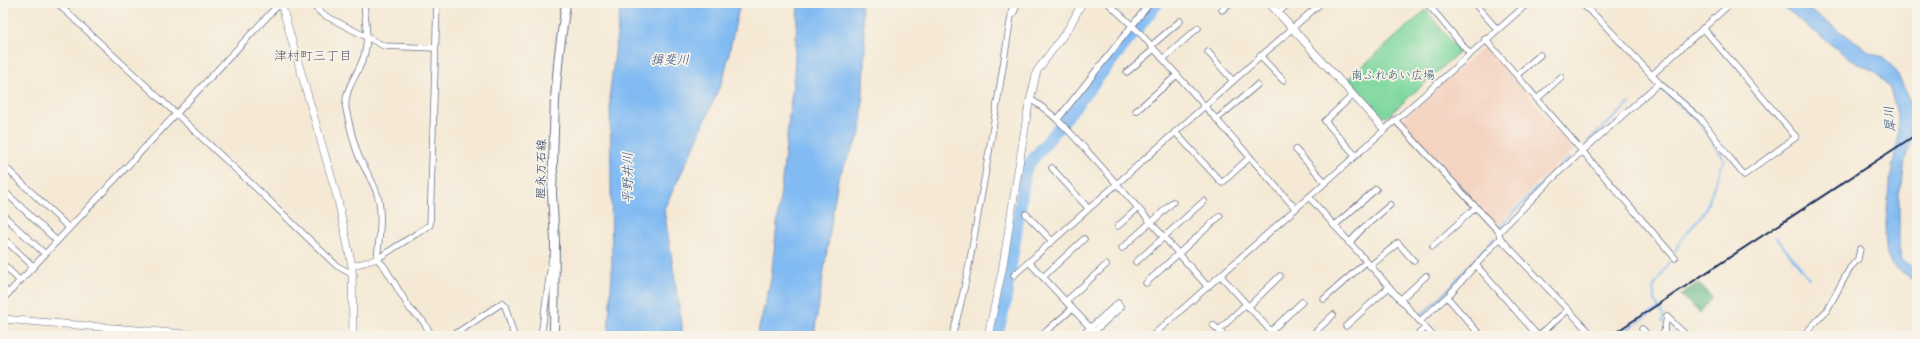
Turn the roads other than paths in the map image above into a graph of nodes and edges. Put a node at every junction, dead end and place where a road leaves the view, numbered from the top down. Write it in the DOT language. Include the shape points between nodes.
graph roads {
  1 [pos="57,3"];
  2 [pos="280,3"];
  3 [pos="311,3"];
  4 [pos="364,3"];
  5 [pos="437,3"];
  6 [pos="566,3"];
  7 [pos="1013,3"];
  8 [pos="1018,3"];
  9 [pos="1082,3"];
  10 [pos="1108,3"];
  11 [pos="1150,3"];
  12 [pos="1230,3"];
  13 [pos="1270,3"];
  14 [pos="1289,3"];
  15 [pos="1321,3"];
  16 [pos="1474,3"];
  17 [pos="1528,3"];
  18 [pos="1581,3"];
  19 [pos="1731,3"];
  20 [pos="1431,4"];
  21 [pos="1222,10"];
  22 [pos="1278,13"];
  23 [pos="1180,20"];
  24 [pos="1010,22"];
  25 [pos="1132,26"];
  26 [pos="1198,28"];
  27 [pos="1292,28"];
  28 [pos="1703,28"];
  29 [pos="1497,29"];
  30 [pos="366,37"];
  31 [pos="1485,39"];
  32 [pos="435,48"];
  33 [pos="1153,48"];
  34 [pos="1208,52"];
  35 [pos="1470,54"];
  36 [pos="1540,55"];
  37 [pos="1260,56"];
  38 [pos="1162,59"];
  39 [pos="1127,72"];
  40 [pos="1177,74"];
  41 [pos="1652,74"];
  42 [pos="1517,75"];
  43 [pos="1561,77"];
  44 [pos="1283,80"];
  45 [pos="1233,81"];
  46 [pos="1659,83"];
  47 [pos="1257,85"];
  48 [pos="1352,96"];
  49 [pos="1030,99"];
  50 [pos="1537,99"];
  51 [pos="1205,106"];
  52 [pos="1136,111"];
  53 [pos="175,114"];
  54 [pos="1217,119"];
  55 [pos="1057,120"];
  56 [pos="1395,120"];
  57 [pos="1384,129"];
  58 [pos="1175,132"];
  59 [pos="1296,150"];
  60 [pos="1582,151"];
  61 [pos="1355,155"];
  62 [pos="1250,157"];
  63 [pos="3,165"];
  64 [pos="1052,168"];
  65 [pos="1325,182"];
  66 [pos="1116,183"];
  67 [pos="1376,189"];
  68 [pos="3,190"];
  69 [pos="1308,197"];
  70 [pos="1204,201"];
  71 [pos="1173,202"];
  72 [pos="1390,205"];
  73 [pos="1476,207"];
  74 [pos="1088,208"];
  75 [pos="1138,208"];
  76 [pos="1295,208"];
  77 [pos="1026,214"];
  78 [pos="3,215"];
  79 [pos="1220,216"];
  80 [pos="1151,223"];
  81 [pos="1118,226"];
  82 [pos="1334,226"];
  83 [pos="69,228"];
  84 [pos="1500,235"];
  85 [pos="1164,237"];
  86 [pos="3,238"];
  87 [pos="1084,239"];
  88 [pos="555,240"];
  89 [pos="57,241"];
  90 [pos="1052,241"];
  91 [pos="1349,243"];
  92 [pos="1433,246"];
  93 [pos="1122,248"];
  94 [pos="1860,249"];
  95 [pos="45,254"];
  96 [pos="1178,254"];
  97 [pos="1675,258"];
  98 [pos="377,259"];
  99 [pos="1029,262"];
  100 [pos="1136,262"];
  101 [pos="1414,262"];
  102 [pos="3,264"];
  103 [pos="1368,264"];
  104 [pos="1106,265"];
  105 [pos="1476,265"];
  106 [pos="352,266"];
  107 [pos="34,267"];
  108 [pos="354,275"];
  109 [pos="1014,275"];
  110 [pos="1221,276"];
  111 [pos="1280,276"];
  112 [pos="1426,276"];
  113 [pos="1043,277"];
  114 [pos="20,280"];
  115 [pos="1146,283"];
  116 [pos="1208,287"];
  117 [pos="1389,287"];
  118 [pos="3,288"];
  119 [pos="8,293"];
  120 [pos="1446,297"];
  121 [pos="3,299"];
  122 [pos="1324,299"];
  123 [pos="1400,300"];
  124 [pos="1066,301"];
  125 [pos="1302,302"];
  126 [pos="1247,306"];
  127 [pos="1072,309"];
  128 [pos="1568,310"];
  129 [pos="1333,315"];
  130 [pos="3,319"];
  131 [pos="1420,321"];
  132 [pos="1213,325"];
  133 [pos="1346,326"];
  134 [pos="1090,328"];
  135 [pos="1425,328"];
  136 [pos="1642,329"];
  137 [pos="1219,330"];
  138 [pos="1271,331"];
  139 [pos="1043,334"];
  140 [pos="1096,334"];
  141 [pos="210,336"];
  142 [pos="353,336"];
  143 [pos="432,336"];
  144 [pos="452,336"];
  145 [pos="514,336"];
  146 [pos="541,336"];
  147 [pos="554,336"];
  148 [pos="952,336"];
  149 [pos="988,336"];
  150 [pos="1081,336"];
  151 [pos="1152,336"];
  152 [pos="1225,336"];
  153 [pos="1275,336"];
  154 [pos="1311,336"];
  155 [pos="1416,336"];
  156 [pos="1433,336"];
  157 [pos="1481,336"];
  158 [pos="1538,336"];
  159 [pos="1593,336"];
  160 [pos="1649,336"];
  161 [pos="1663,336"];
  162 [pos="1687,336"];
  163 [pos="1803,336"];
  1 -- 53 [label="street"];
  2 -- 53 [label="street"];
  2 -- 106 [label="street" via="338,200"];
  3 -- 30 [label="street" via="322,14"];
  4 -- 30 [label="street"];
  5 -- 32 [label="street"];
  6 -- 88 [label="main road, 脛永万石線" via="556,99 552,194"];
  7 -- 24 [label="street"];
  8 -- 24 [label="street"];
  9 -- 49 [label="street" via="1070,26 1037,71"];
  10 -- 25 [label="street"];
  11 -- 25 [label="street"];
  12 -- 21 [label="street"];
  13 -- 22 [label="street"];
  14 -- 22 [label="street"];
  15 -- 27 [label="street"];
  16 -- 29 [label="street"];
  17 -- 29 [label="street"];
  18 -- 41 [label="street"];
  19 -- 28 [label="street"];
  20 -- 35 [label="street"];
  22 -- 27 [label="street"];
  23 -- 33 [label="street"];
  24 -- 148 [label="street" via="973,244"];
  25 -- 33 [label="street"];
  25 -- 55 [label="street"];
  26 -- 38 [label="street"];
  27 -- 37 [label="street"];
  27 -- 48 [label="street"];
  28 -- 41 [label="street"];
  28 -- 46 [label="street" via="1796,137 1744,174 1701,119"];
  29 -- 31 [label="street"];
  30 -- 32 [label="street" via="384,46"];
  30 -- 98 [label="street" via="366,51 350,84 346,109 360,158 373,182 378,200 381,218"];
  31 -- 35 [label="street"];
  31 -- 42 [label="street"];
  32 -- 98 [label="street" via="430,225"];
  33 -- 38 [label="street"];
  33 -- 39 [label="street"];
  34 -- 45 [label="street"];
  35 -- 56 [label="street"];
  36 -- 42 [label="street"];
  37 -- 44 [label="street"];
  37 -- 45 [label="street"];
  38 -- 40 [label="street"];
  40 -- 51 [label="street"];
  40 -- 52 [label="street"];
  41 -- 46 [label="street"];
  42 -- 50 [label="street"];
  43 -- 50 [label="street"];
  45 -- 51 [label="street"];
  46 -- 60 [label="street"];
  47 -- 54 [label="street"];
  48 -- 57 [label="street"];
  48 -- 61 [label="street" via="1325,121"];
  49 -- 55 [label="street" via="1045,108"];
  49 -- 149 [label="street" via="1002,271"];
  50 -- 60 [label="street"];
  51 -- 54 [label="street"];
  51 -- 58 [label="street"];
  53 -- 83 [label="street"];
  53 -- 108 [label="street" via="338,266"];
  54 -- 62 [label="street"];
  55 -- 66 [label="street"];
  56 -- 57 [label="street"];
  56 -- 73 [label="street"];
  57 -- 61 [label="street"];
  58 -- 62 [label="street" via="1222,183"];
  58 -- 66 [label="street"];
  59 -- 65 [label="street"];
  60 -- 84 [label="street"];
  60 -- 97 [label="street"];
  61 -- 65 [label="street"];
  62 -- 76 [label="street"];
  63 -- 83 [label="street"];
  64 -- 74 [label="street"];
  65 -- 69 [label="street"];
  66 -- 74 [label="street"];
  66 -- 75 [label="street"];
  67 -- 82 [label="street"];
  68 -- 89 [label="street"];
  69 -- 76 [label="street"];
  69 -- 82 [label="street"];
  70 -- 85 [label="street"];
  71 -- 80 [label="street"];
  72 -- 91 [label="street"];
  73 -- 84 [label="street"];
  73 -- 92 [label="street"];
  74 -- 90 [label="street"];
  75 -- 80 [label="street"];
  75 -- 81 [label="street"];
  76 -- 110 [label="street"];
  77 -- 90 [label="street"];
  78 -- 95 [label="street"];
  79 -- 96 [label="street"];
  80 -- 85 [label="street"];
  80 -- 93 [label="street"];
  82 -- 91 [label="street"];
  83 -- 89 [label="street"];
  84 -- 105 [label="street"];
  84 -- 128 [label="street"];
  85 -- 96 [label="street"];
  85 -- 100 [label="street"];
  86 -- 107 [label="street"];
  87 -- 113 [label="street"];
  88 -- 146 [label="street"];
  88 -- 147 [label="main road, 脛永万石線"];
  89 -- 95 [label="street"];
  90 -- 99 [label="street"];
  91 -- 103 [label="street"];
  94 -- 163 [label="street" via="1858,259 1850,268 1827,310"];
  95 -- 107 [label="street"];
  96 -- 115 [label="street"];
  96 -- 116 [label="street"];
  98 -- 106 [label="street"];
  98 -- 143 [label="street" via="410,309 423,321"];
  99 -- 109 [label="street"];
  99 -- 113 [label="street"];
  101 -- 103 [label="street" via="1398,243"];
  102 -- 114 [label="street"];
  103 -- 117 [label="street"];
  103 -- 122 [label="street"];
  104 -- 124 [label="street"];
  105 -- 120 [label="street"];
  105 -- 158 [label="street"];
  106 -- 108 [label="street"];
  107 -- 114 [label="street"];
  108 -- 142 [label="street"];
  110 -- 116 [label="street"];
  110 -- 126 [label="street"];
  111 -- 126 [label="street"];
  112 -- 123 [label="street"];
  113 -- 124 [label="street"];
  114 -- 119 [label="street"];
  116 -- 151 [label="street"];
  117 -- 123 [label="street"];
  117 -- 133 [label="street"];
  118 -- 119 [label="street"];
  119 -- 121 [label="street"];
  120 -- 131 [label="street"];
  120 -- 157 [label="street"];
  123 -- 131 [label="street"];
  124 -- 127 [label="street"];
  125 -- 138 [label="street"];
  126 -- 137 [label="street"];
  126 -- 138 [label="street"];
  127 -- 134 [label="street"];
  127 -- 139 [label="street"];
  128 -- 158 [label="street"];
  128 -- 159 [label="street"];
  129 -- 154 [label="street"];
  130 -- 141 [label="street"];
  131 -- 135 [label="street"];
  132 -- 137 [label="street"];
  134 -- 140 [label="street"];
  134 -- 140 [label="street" via="1120,305 1098,328"];
  134 -- 150 [label="street"];
  135 -- 155 [label="street"];
  135 -- 156 [label="street"];
  136 -- 160 [label="street"];
  137 -- 152 [label="street"];
  138 -- 153 [label="street"];
  144 -- 145 [label="street" via="502,303"];
  161 -- 162 [label="street" via="1667,317"];
}
